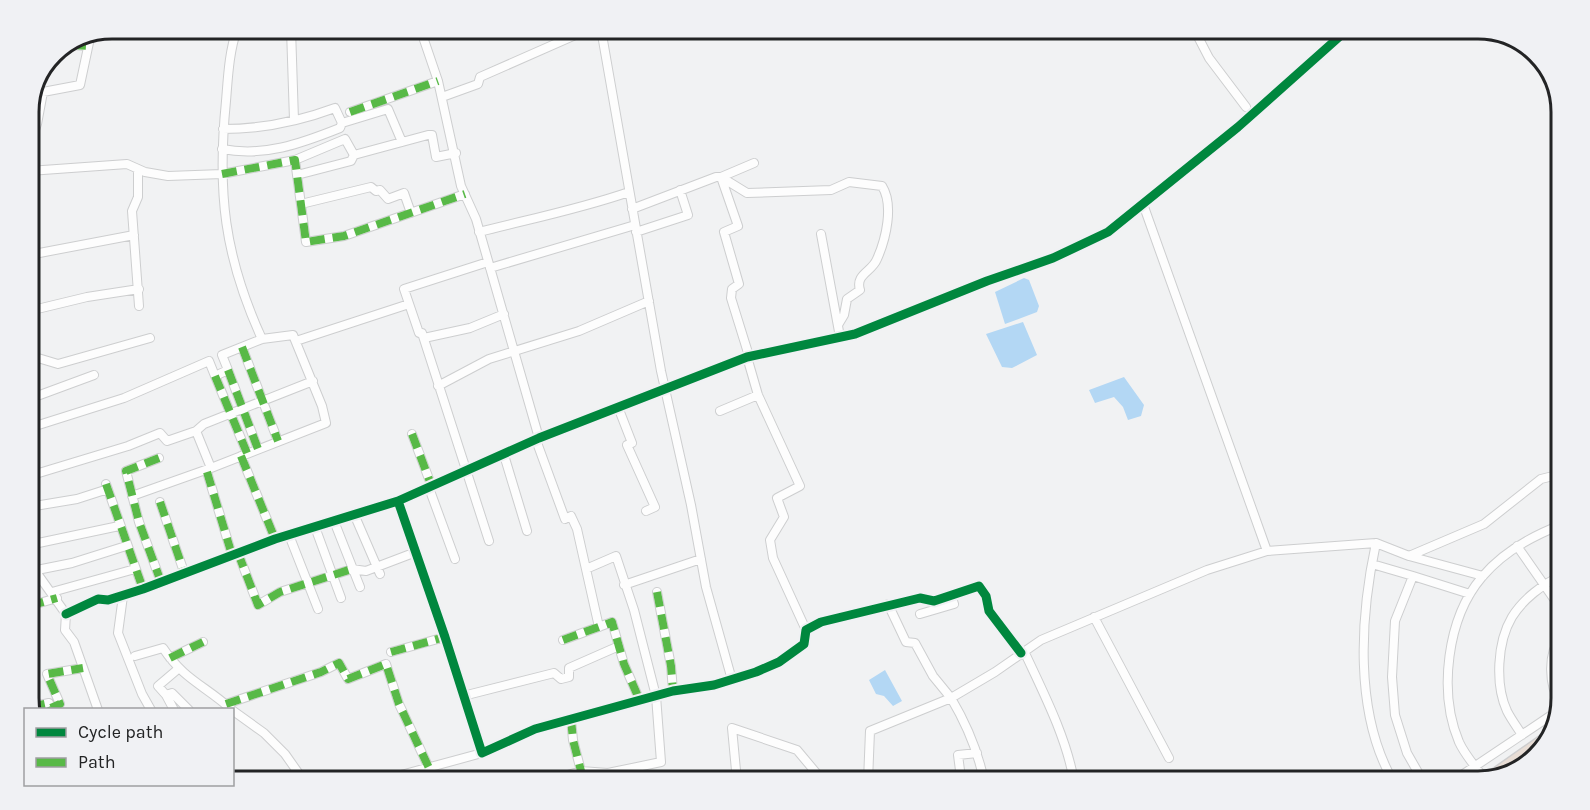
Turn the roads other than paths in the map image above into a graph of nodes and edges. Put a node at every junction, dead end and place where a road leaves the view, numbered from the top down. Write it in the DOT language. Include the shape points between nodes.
graph roads {
  1 [pos="234,39"];
  2 [pos="291,39"];
  3 [pos="424,39"];
  4 [pos="565,39"];
  5 [pos="602,39"];
  6 [pos="1200,39"];
  7 [pos="1336,39"];
  8 [pos="89,43"];
  9 [pos="438,81"];
  10 [pos="442,97"];
  11 [pos="1246,107"];
  12 [pos="39,109"];
  13 [pos="350,112"];
  14 [pos="294,120"];
  15 [pos="342,123"];
  16 [pos="223,129"];
  17 [pos="402,142"];
  18 [pos="222,149"];
  19 [pos="456,153"];
  20 [pos="354,155"];
  21 [pos="295,160"];
  22 [pos="754,164"];
  23 [pos="138,169"];
  24 [pos="39,170"];
  25 [pos="222,174"];
  26 [pos="297,175"];
  27 [pos="721,177"];
  28 [pos="680,190"];
  29 [pos="629,192"];
  30 [pos="465,194"];
  31 [pos="301,204"];
  32 [pos="1143,204"];
  33 [pos="632,209"];
  34 [pos="411,213"];
  35 [pos="635,228"];
  36 [pos="479,232"];
  37 [pos="821,234"];
  38 [pos="134,235"];
  39 [pos="39,253"];
  40 [pos="489,265"];
  41 [pos="139,289"];
  42 [pos="649,301"];
  43 [pos="408,304"];
  44 [pos="139,306"];
  45 [pos="39,309"];
  46 [pos="504,314"];
  47 [pos="838,325"];
  48 [pos="840,337"];
  49 [pos="150,338"];
  50 [pos="424,338"];
  51 [pos="262,339"];
  52 [pos="296,341"];
  53 [pos="242,347"];
  54 [pos="515,352"];
  55 [pos="748,356"];
  56 [pos="39,358"];
  57 [pos="228,370"];
  58 [pos="94,375"];
  59 [pos="215,376"];
  60 [pos="313,381"];
  61 [pos="438,386"];
  62 [pos="666,387"];
  63 [pos="39,395"];
  64 [pos="758,395"];
  65 [pos="262,401"];
  66 [pos="618,407"];
  67 [pos="243,410"];
  68 [pos="720,411"];
  69 [pos="231,415"];
  70 [pos="39,425"];
  71 [pos="196,431"];
  72 [pos="412,434"];
  73 [pos="538,439"];
  74 [pos="278,441"];
  75 [pos="258,449"];
  76 [pos="244,454"];
  77 [pos="504,455"];
  78 [pos="159,458"];
  79 [pos="209,470"];
  80 [pos="466,472"];
  81 [pos="39,473"];
  82 [pos="1551,477"];
  83 [pos="430,487"];
  84 [pos="132,496"];
  85 [pos="398,501"];
  86 [pos="160,502"];
  87 [pos="39,505"];
  88 [pos="646,511"];
  89 [pos="354,514"];
  90 [pos="334,521"];
  91 [pos="119,526"];
  92 [pos="315,527"];
  93 [pos="1551,530"];
  94 [pos="527,531"];
  95 [pos="290,535"];
  96 [pos="275,539"];
  97 [pos="489,541"];
  98 [pos="39,543"];
  99 [pos="1376,543"];
  100 [pos="126,546"];
  101 [pos="1517,546"];
  102 [pos="1268,551"];
  103 [pos="416,552"];
  104 [pos="235,554"];
  105 [pos="1409,556"];
  106 [pos="455,559"];
  107 [pos="701,559"];
  108 [pos="1371,564"];
  109 [pos="376,565"];
  110 [pos="352,568"];
  111 [pos="39,569"];
  112 [pos="135,569"];
  113 [pos="586,569"];
  114 [pos="184,572"];
  115 [pos="380,574"];
  116 [pos="332,575"];
  117 [pos="1413,576"];
  118 [pos="1483,576"];
  119 [pos="39,579"];
  120 [pos="1551,581"];
  121 [pos="161,582"];
  122 [pos="308,584"];
  123 [pos="1544,584"];
  124 [pos="624,585"];
  125 [pos="360,587"];
  126 [pos="143,589"];
  127 [pos="657,592"];
  128 [pos="1470,594"];
  129 [pos="1551,594"];
  130 [pos="54,595"];
  131 [pos="951,595"];
  132 [pos="123,596"];
  133 [pos="341,598"];
  134 [pos="39,602"];
  135 [pos="888,604"];
  136 [pos="318,609"];
  137 [pos="66,614"];
  138 [pos="920,614"];
  139 [pos="1094,617"];
  140 [pos="599,627"];
  141 [pos="806,630"];
  142 [pos="445,637"];
  143 [pos="563,640"];
  144 [pos="203,642"];
  145 [pos="619,646"];
  146 [pos="391,652"];
  147 [pos="1022,652"];
  148 [pos="135,656"];
  149 [pos="170,658"];
  150 [pos="83,668"];
  151 [pos="178,669"];
  152 [pos="732,680"];
  153 [pos="673,691"];
  154 [pos="166,695"];
  155 [pos="463,696"];
  156 [pos="656,696"];
  157 [pos="951,698"];
  158 [pos="640,701"];
  159 [pos="51,708"];
  160 [pos="97,708"];
  161 [pos="150,708"];
  162 [pos="173,708"];
  163 [pos="187,708"];
  164 [pos="230,708"];
  165 [pos="234,711"];
  166 [pos="1548,717"];
  167 [pos="571,719"];
  168 [pos="1522,735"];
  169 [pos="1530,749"];
  170 [pos="482,753"];
  171 [pos="977,753"];
  172 [pos="1169,758"];
  173 [pos="1510,763"];
  174 [pos="1474,767"];
  175 [pos="429,768"];
  176 [pos="296,771"];
  177 [pos="418,771"];
  178 [pos="581,771"];
  179 [pos="618,771"];
  180 [pos="737,771"];
  181 [pos="814,771"];
  182 [pos="868,771"];
  183 [pos="963,771"];
  184 [pos="981,771"];
  185 [pos="1072,771"];
  186 [pos="1387,771"];
  187 [pos="1417,771"];
  188 [pos="1469,771"];
  189 [pos="1478,771"];
  1 -- 16 [label="street"];
  2 -- 14 [label="street"];
  3 -- 9 [label="street"];
  4 -- 10 [label="street" via="480,77 478,84"];
  5 -- 29 [label="street"];
  6 -- 11 [label="street"];
  7 -- 32 [label="street" via="1238,127"];
  8 -- 12 [label="street" via="80,85 43,92"];
  9 -- 10 [label="street"];
  9 -- 13 [label="street"];
  10 -- 19 [label="street"];
  14 -- 15 [label="street" via="335,108"];
  14 -- 16 [label="street" via="251,129"];
  15 -- 17 [label="street" via="388,109"];
  15 -- 18 [label="street" via="340,128 278,150 244,154"];
  16 -- 18 [label="street"];
  17 -- 19 [label="street" via="432,135 436,157"];
  17 -- 20 [label="street"];
  18 -- 25 [label="street"];
  19 -- 30 [label="street"];
  20 -- 21 [label="street" via="345,139"];
  20 -- 26 [label="street" via="351,161"];
  21 -- 25 [label="street"];
  21 -- 26 [label="street"];
  22 -- 27 [label="street"];
  23 -- 24 [label="street" via="127,164"];
  23 -- 25 [label="street" via="168,176"];
  23 -- 38 [label="street" via="138,197 132,211"];
  25 -- 51 [label="street" via="224,213 242,296"];
  26 -- 31 [label="street"];
  27 -- 28 [label="street"];
  27 -- 47 [label="street" via="747,193 831,190 849,182 882,186 890,218 877,261 861,275 860,290 847,299"];
  27 -- 55 [label="street" via="738,226 724,232 739,284 731,292"];
  28 -- 33 [label="street"];
  28 -- 35 [label="street" via="688,215"];
  29 -- 33 [label="street"];
  29 -- 36 [label="street" via="576,210"];
  30 -- 34 [label="street"];
  30 -- 36 [label="street"];
  31 -- 34 [label="street" via="371,187 388,198 404,193"];
  31 -- 34 [label="street" via="306,242 344,236"];
  32 -- 48 [label="street" via="1108,232 1053,258"];
  32 -- 102 [label="street"];
  33 -- 35 [label="street"];
  35 -- 40 [label="street"];
  35 -- 42 [label="street"];
  36 -- 40 [label="street"];
  37 -- 47 [label="street"];
  38 -- 39 [label="street"];
  38 -- 41 [label="street"];
  40 -- 43 [label="street" via="404,289"];
  40 -- 46 [label="street"];
  41 -- 44 [label="street"];
  41 -- 45 [label="street"];
  42 -- 54 [label="street" via="579,331"];
  42 -- 62 [label="street"];
  43 -- 50 [label="street" via="418,333"];
  43 -- 52 [label="street"];
  46 -- 50 [label="street" via="470,328"];
  46 -- 54 [label="street"];
  47 -- 48 [label="street"];
  48 -- 55 [label="street"];
  49 -- 56 [label="street" via="58,364"];
  50 -- 61 [label="street"];
  51 -- 52 [label="street" via="292,334"];
  51 -- 53 [label="street"];
  52 -- 60 [label="street"];
  53 -- 57 [label="street" via="222,355"];
  53 -- 65 [label="street"];
  54 -- 61 [label="street" via="489,360"];
  54 -- 73 [label="street"];
  55 -- 62 [label="street"];
  55 -- 64 [label="street"];
  57 -- 59 [label="street"];
  57 -- 67 [label="street"];
  58 -- 63 [label="street"];
  59 -- 69 [label="street"];
  59 -- 70 [label="street" via="209,361 123,398"];
  60 -- 65 [label="street"];
  60 -- 74 [label="street" via="326,423"];
  61 -- 80 [label="street"];
  62 -- 66 [label="street"];
  62 -- 107 [label="street"];
  64 -- 68 [label="street"];
  64 -- 141 [label="street" via="800,486 777,498 784,517 770,540 773,558"];
  65 -- 67 [label="street"];
  65 -- 74 [label="street"];
  66 -- 73 [label="street"];
  66 -- 88 [label="street" via="632,443 627,445 655,507"];
  67 -- 69 [label="street"];
  67 -- 75 [label="street"];
  69 -- 71 [label="street" via="204,424"];
  69 -- 76 [label="street"];
  71 -- 79 [label="street"];
  71 -- 81 [label="street" via="167,441 160,433"];
  72 -- 83 [label="street"];
  73 -- 77 [label="street"];
  73 -- 113 [label="street" via="566,519 571,516 578,529"];
  74 -- 75 [label="street"];
  75 -- 76 [label="street"];
  76 -- 79 [label="street"];
  76 -- 96 [label="street"];
  77 -- 80 [label="street"];
  77 -- 94 [label="street"];
  78 -- 84 [label="street" via="126,471"];
  79 -- 84 [label="street"];
  79 -- 104 [label="street"];
  80 -- 83 [label="street"];
  80 -- 97 [label="street"];
  82 -- 105 [label="street" via="1541,479 1484,524"];
  83 -- 85 [label="street"];
  83 -- 106 [label="street"];
  84 -- 121 [label="street"];
  85 -- 89 [label="street"];
  85 -- 103 [label="street"];
  86 -- 114 [label="street"];
  87 -- 91 [label="street" via="76,499 107,486"];
  89 -- 90 [label="street"];
  89 -- 109 [label="street"];
  90 -- 92 [label="street"];
  90 -- 110 [label="street"];
  91 -- 98 [label="street"];
  91 -- 100 [label="street"];
  92 -- 95 [label="street"];
  92 -- 116 [label="street"];
  93 -- 101 [label="street"];
  95 -- 96 [label="street"];
  95 -- 122 [label="street"];
  96 -- 104 [label="street"];
  99 -- 102 [label="street"];
  99 -- 105 [label="street"];
  99 -- 108 [label="street"];
  100 -- 111 [label="street"];
  100 -- 112 [label="street"];
  101 -- 118 [label="street"];
  101 -- 123 [label="street"];
  102 -- 139 [label="street" via="1207,570"];
  103 -- 109 [label="street"];
  103 -- 142 [label="street"];
  104 -- 114 [label="street"];
  104 -- 122 [label="street" via="258,605 280,592"];
  105 -- 118 [label="street"];
  107 -- 124 [label="street"];
  107 -- 152 [label="street"];
  108 -- 117 [label="street"];
  108 -- 186 [label="street" via="1365,591 1364,658 1370,718 1378,756"];
  109 -- 110 [label="street" via="366,571"];
  109 -- 115 [label="street"];
  110 -- 116 [label="street"];
  110 -- 125 [label="street"];
  112 -- 126 [label="street"];
  112 -- 130 [label="street"];
  113 -- 124 [label="street" via="616,556"];
  113 -- 140 [label="street"];
  114 -- 121 [label="street"];
  116 -- 122 [label="street"];
  116 -- 133 [label="street"];
  117 -- 128 [label="street"];
  117 -- 187 [label="street" via="1395,621 1392,677 1395,715"];
  118 -- 128 [label="street"];
  119 -- 130 [label="street"];
  120 -- 123 [label="street"];
  121 -- 126 [label="street"];
  122 -- 136 [label="street"];
  123 -- 129 [label="street"];
  123 -- 168 [label="street" via="1512,617 1502,646 1500,679 1506,710"];
  124 -- 156 [label="street"];
  126 -- 132 [label="street"];
  127 -- 153 [label="street"];
  128 -- 174 [label="street" via="1450,653 1449,707 1459,742"];
  130 -- 134 [label="street"];
  130 -- 137 [label="street"];
  131 -- 135 [label="street" via="934,601 920,598"];
  131 -- 138 [label="street" via="954,604"];
  131 -- 147 [label="street" via="979,586 989,611"];
  132 -- 137 [label="street" via="98,599"];
  132 -- 161 [label="street" via="118,633"];
  135 -- 141 [label="street" via="839,616"];
  135 -- 157 [label="street" via="906,642 915,643 933,676"];
  137 -- 150 [label="street" via="65,630"];
  139 -- 147 [label="street"];
  139 -- 172 [label="street"];
  140 -- 143 [label="street"];
  140 -- 145 [label="street" via="612,622"];
  141 -- 152 [label="street" via="804,644 778,662"];
  142 -- 146 [label="street"];
  142 -- 155 [label="street"];
  144 -- 149 [label="street"];
  145 -- 155 [label="street" via="568,668 569,676 561,679 554,673"];
  145 -- 158 [label="street"];
  147 -- 157 [label="street"];
  147 -- 185 [label="street" via="1050,709"];
  148 -- 149 [label="street" via="163,648"];
  149 -- 151 [label="street"];
  150 -- 159 [label="street" via="47,674 60,704"];
  150 -- 160 [label="street"];
  151 -- 154 [label="street" via="158,686"];
  151 -- 164 [label="street"];
  152 -- 153 [label="street"];
  153 -- 156 [label="street"];
  154 -- 162 [label="street"];
  154 -- 163 [label="street" via="172,693"];
  155 -- 170 [label="street"];
  156 -- 158 [label="street"];
  156 -- 179 [label="street" via="661,762"];
  157 -- 171 [label="street" via="967,724"];
  157 -- 182 [label="street" via="870,731"];
  158 -- 167 [label="street"];
  164 -- 175 [label="street" via="339,663 348,679 386,664 399,704"];
  165 -- 176 [label="street" via="264,733"];
  166 -- 168 [label="street"];
  167 -- 170 [label="street" via="535,729"];
  167 -- 178 [label="street"];
  168 -- 174 [label="street"];
  169 -- 173 [label="highway"];
  170 -- 175 [label="street"];
  171 -- 183 [label="street" via="958,755"];
  171 -- 184 [label="street"];
  174 -- 188 [label="street"];
  174 -- 189 [label="street"];
  175 -- 177 [label="street"];
  180 -- 181 [label="street" via="732,728 797,750"];
}
